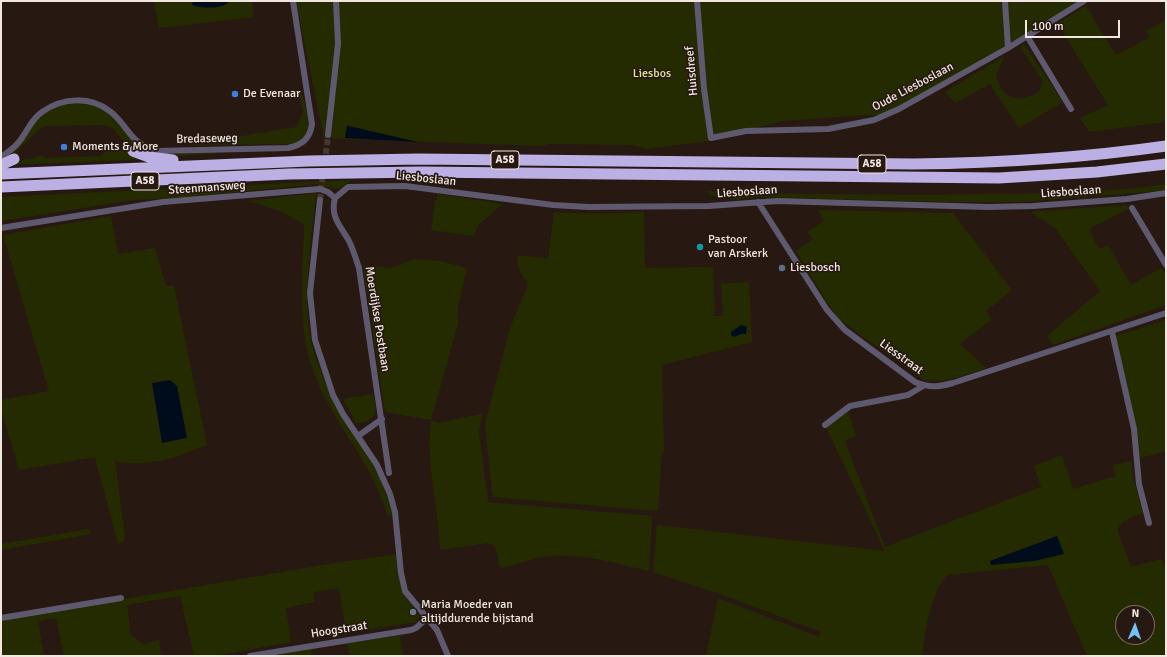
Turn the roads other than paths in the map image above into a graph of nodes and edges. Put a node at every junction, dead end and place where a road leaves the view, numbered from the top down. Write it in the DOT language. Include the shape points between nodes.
graph roads {
  1 [pos="293,1"];
  2 [pos="336,1"];
  3 [pos="697,1"];
  4 [pos="1006,1"];
  5 [pos="1084,1"];
  6 [pos="1027,36"];
  7 [pos="1008,48"];
  8 [pos="1071,109"];
  9 [pos="328,135"];
  10 [pos="711,138"];
  11 [pos="1166,146"];
  12 [pos="133,151"];
  13 [pos="1,157"];
  14 [pos="14,159"];
  15 [pos="234,164"];
  16 [pos="1166,164"];
  17 [pos="1,165"];
  18 [pos="1,174"];
  19 [pos="1,187"];
  20 [pos="1166,193"];
  21 [pos="335,198"];
  22 [pos="320,200"];
  23 [pos="758,202"];
  24 [pos="1132,208"];
  25 [pos="1,228"];
  26 [pos="1164,257"];
  27 [pos="1166,265"];
  28 [pos="1166,313"];
  29 [pos="1112,332"];
  30 [pos="923,386"];
  31 [pos="382,419"];
  32 [pos="825,424"];
  33 [pos="358,436"];
  34 [pos="389,473"];
  35 [pos="1149,523"];
  36 [pos="121,598"];
  37 [pos="1,618"];
  38 [pos="427,618"];
  39 [pos="250,656"];
  40 [pos="448,656"];
  1 -- 13 [label="street, Bredaseweg" via="312,124 308,138 302,144 288,148 157,151 140,144 110,112 87,101 74,100 41,112 32,120 18,143"];
  2 -- 9 [label="street" via="338,44"];
  3 -- 10 [label="street, Huisdreef"];
  4 -- 7 [label="street"];
  5 -- 6 [label="street, Oude Liesboslaan"];
  6 -- 7 [label="street, Oude Liesboslaan"];
  6 -- 8 [label="street"];
  7 -- 10 [label="street, Oude Liesboslaan" via="899,109 874,120 828,129 746,131"];
  11 -- 15 [label="highway, A58" via="994,163 418,159"];
  12 -- 15 [label="highway, A58" via="161,160 202,160"];
  14 -- 17 [label="highway"];
  15 -- 18 [label="highway, A58"];
  16 -- 19 [label="highway, A58" via="1090,173 999,178 420,172 289,174"];
  20 -- 23 [label="street, Liesboslaan" via="1127,199 988,207"];
  21 -- 23 [label="street, Liesboslaan" via="348,187 405,186 588,208 709,206"];
  21 -- 25 [label="street, Steenmansweg" via="320,189 163,202"];
  21 -- 31 [label="street, Moerdijkse Postbaan" via="333,215 350,242 359,268"];
  22 -- 33 [label="street" via="310,294 315,340 333,394"];
  23 -- 30 [label="street, Liesstraat" via="827,310 845,330"];
  24 -- 26 [label="street"];
  26 -- 27 [label="street"];
  28 -- 29 [label="street, Liesstraat"];
  29 -- 30 [label="street, Liesstraat" via="953,384"];
  29 -- 35 [label="street" via="1134,429 1139,484"];
  30 -- 32 [label="street" via="908,395 850,406"];
  31 -- 33 [label="street"];
  31 -- 34 [label="street, Moerdijkse Postbaan"];
  33 -- 38 [label="street" via="377,465 396,512 405,591"];
  36 -- 37 [label="street"];
  38 -- 39 [label="street, Hoogstraat" via="411,630"];
  38 -- 40 [label="street" via="437,630"];
}
